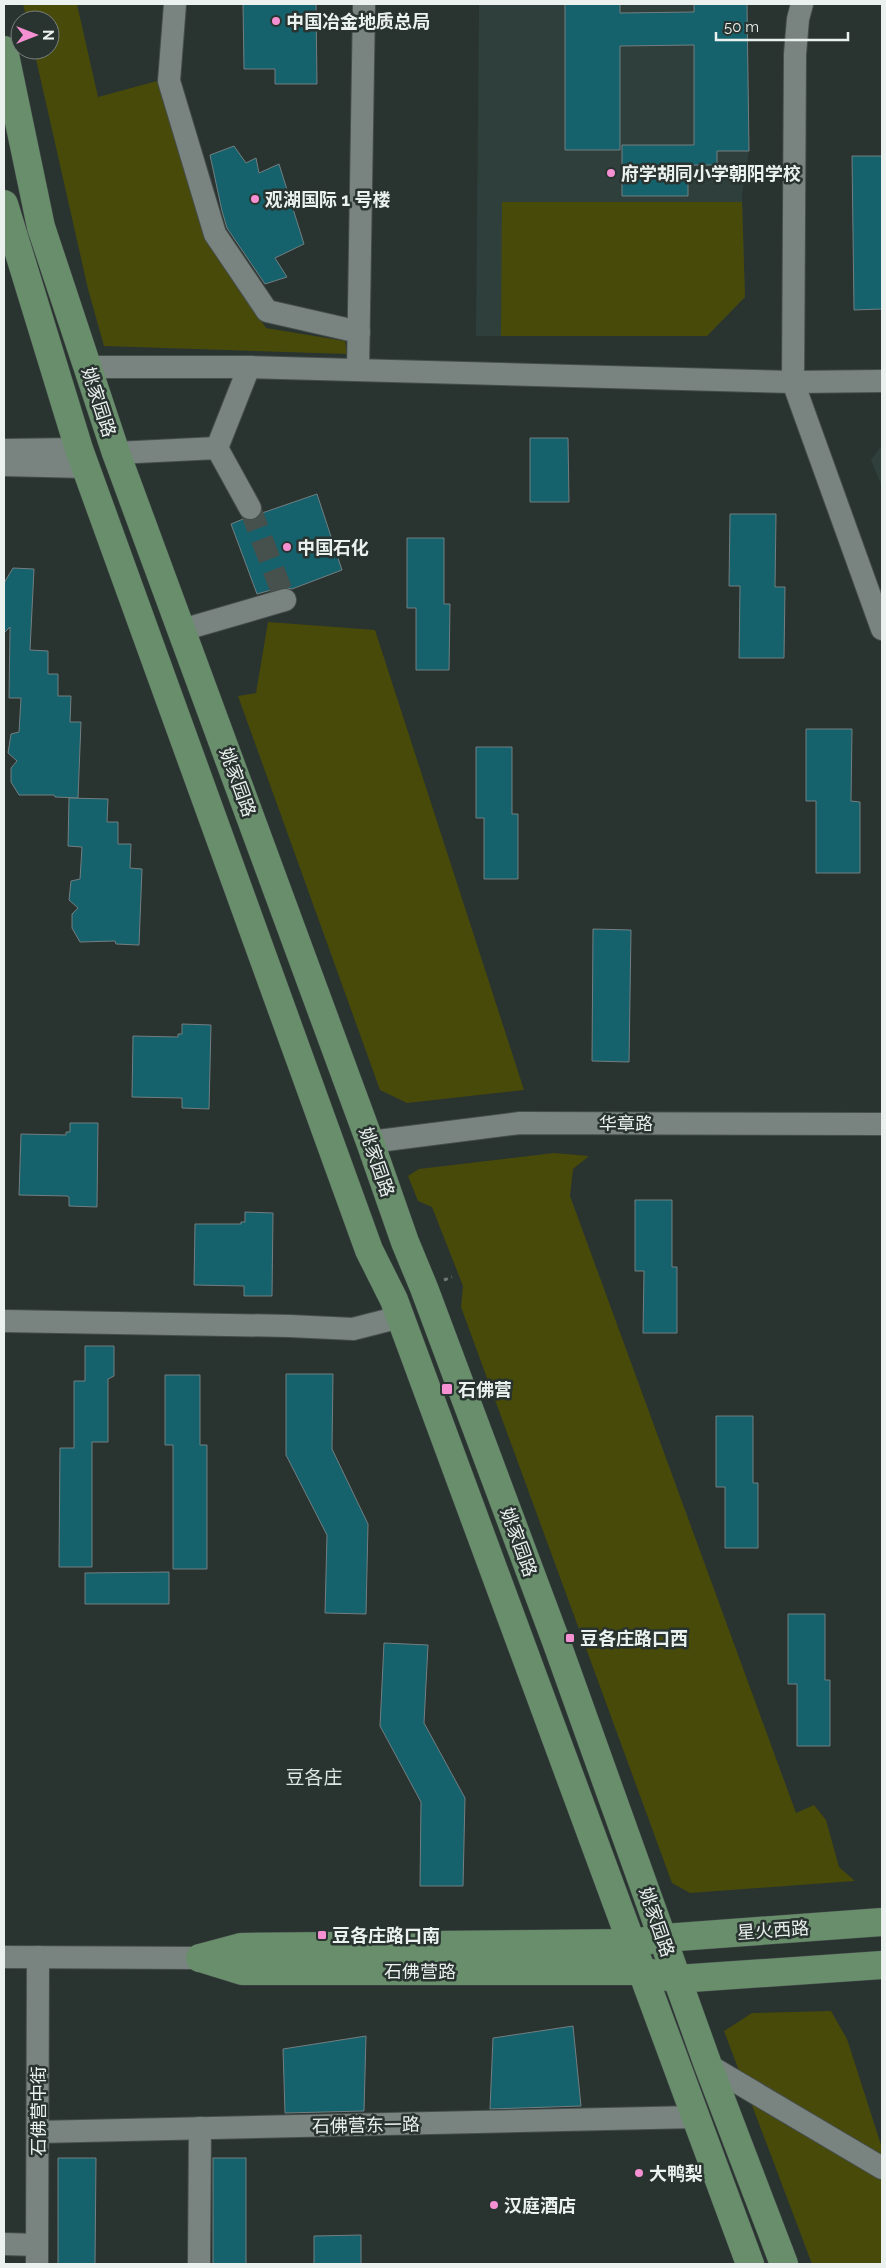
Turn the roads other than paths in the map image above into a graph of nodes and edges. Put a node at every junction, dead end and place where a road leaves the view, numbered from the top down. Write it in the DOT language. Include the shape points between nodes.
graph roads {
  1 [pos="175,4"];
  2 [pos="364,4"];
  3 [pos="802,4"];
  4 [pos="4,50"];
  5 [pos="4,204"];
  6 [pos="358,332"];
  7 [pos="87,366"];
  8 [pos="249,367"];
  9 [pos="358,370"];
  10 [pos="882,381"];
  11 [pos="793,382"];
  12 [pos="217,448"];
  13 [pos="4,450"];
  14 [pos="116,454"];
  15 [pos="83,458"];
  16 [pos="4,465"];
  17 [pos="250,508"];
  18 [pos="285,600"];
  19 [pos="882,629"];
  20 [pos="182,630"];
  21 [pos="882,1124"];
  22 [pos="370,1142"];
  23 [pos="400,1317"];
  24 [pos="4,1322"];
  25 [pos="882,1922"];
  26 [pos="664,1938"];
  27 [pos="631,1943"];
  28 [pos="4,1957"];
  29 [pos="38,1957"];
  30 [pos="200,1958"];
  31 [pos="882,1965"];
  32 [pos="642,1971"];
  33 [pos="677,1979"];
  34 [pos="708,2065"];
  35 [pos="695,2117"];
  36 [pos="200,2128"];
  37 [pos="38,2132"];
  38 [pos="882,2168"];
  39 [pos="4,2244"];
  40 [pos="37,2254"];
  41 [pos="199,2264"];
  42 [pos="750,2264"];
  43 [pos="784,2264"];
  1 -- 6 [label="street" via="169,81 215,234 267,311"];
  2 -- 6 [label="street"];
  3 -- 11 [label="street" via="795,54"];
  4 -- 7 [label="main road, 姚家园路" via="41,227"];
  5 -- 15 [label="main road, 姚家园路"];
  6 -- 9 [label="street"];
  7 -- 8 [label="street"];
  7 -- 14 [label="main road, 姚家园路"];
  8 -- 9 [label="street"];
  8 -- 12 [label="street"];
  9 -- 11 [label="street"];
  10 -- 11 [label="street"];
  11 -- 19 [label="street"];
  12 -- 14 [label="street"];
  12 -- 17 [label="street"];
  13 -- 15 [label="street"];
  14 -- 20 [label="main road, 姚家园路"];
  15 -- 16 [label="street"];
  15 -- 23 [label="main road, 姚家园路" via="369,1250"];
  18 -- 20 [label="street"];
  20 -- 22 [label="main road, 姚家园路"];
  21 -- 22 [label="street, 华章路" via="520,1123"];
  22 -- 26 [label="main road, 姚家园路"];
  23 -- 24 [label="street" via="353,1329"];
  23 -- 27 [label="main road, 姚家园路"];
  25 -- 26 [label="main road, 星火西路"];
  26 -- 27 [label="main road, 星火西路"];
  26 -- 33 [label="main road, 姚家园路"];
  27 -- 30 [label="main road, 石佛营路" via="241,1947"];
  27 -- 32 [label="main road, 姚家园路"];
  28 -- 29 [label="street, 石佛营路"];
  29 -- 30 [label="street, 石佛营路"];
  29 -- 37 [label="street, 石佛营中街"];
  30 -- 32 [label="main road, 石佛营路" via="242,1970"];
  31 -- 33 [label="main road"];
  32 -- 33 [label="main road, 石佛营路"];
  32 -- 35 [label="main road, 姚家园路"];
  33 -- 34 [label="main road, 姚家园路"];
  34 -- 38 [label="street"];
  34 -- 43 [label="main road, 姚家园路"];
  35 -- 36 [label="street, 石佛营东一路"];
  35 -- 42 [label="main road, 姚家园路"];
  36 -- 37 [label="street, 石佛营东一路"];
  36 -- 41 [label="street"];
  37 -- 40 [label="street, 石佛营中街"];
  39 -- 40 [label="street"];
}
